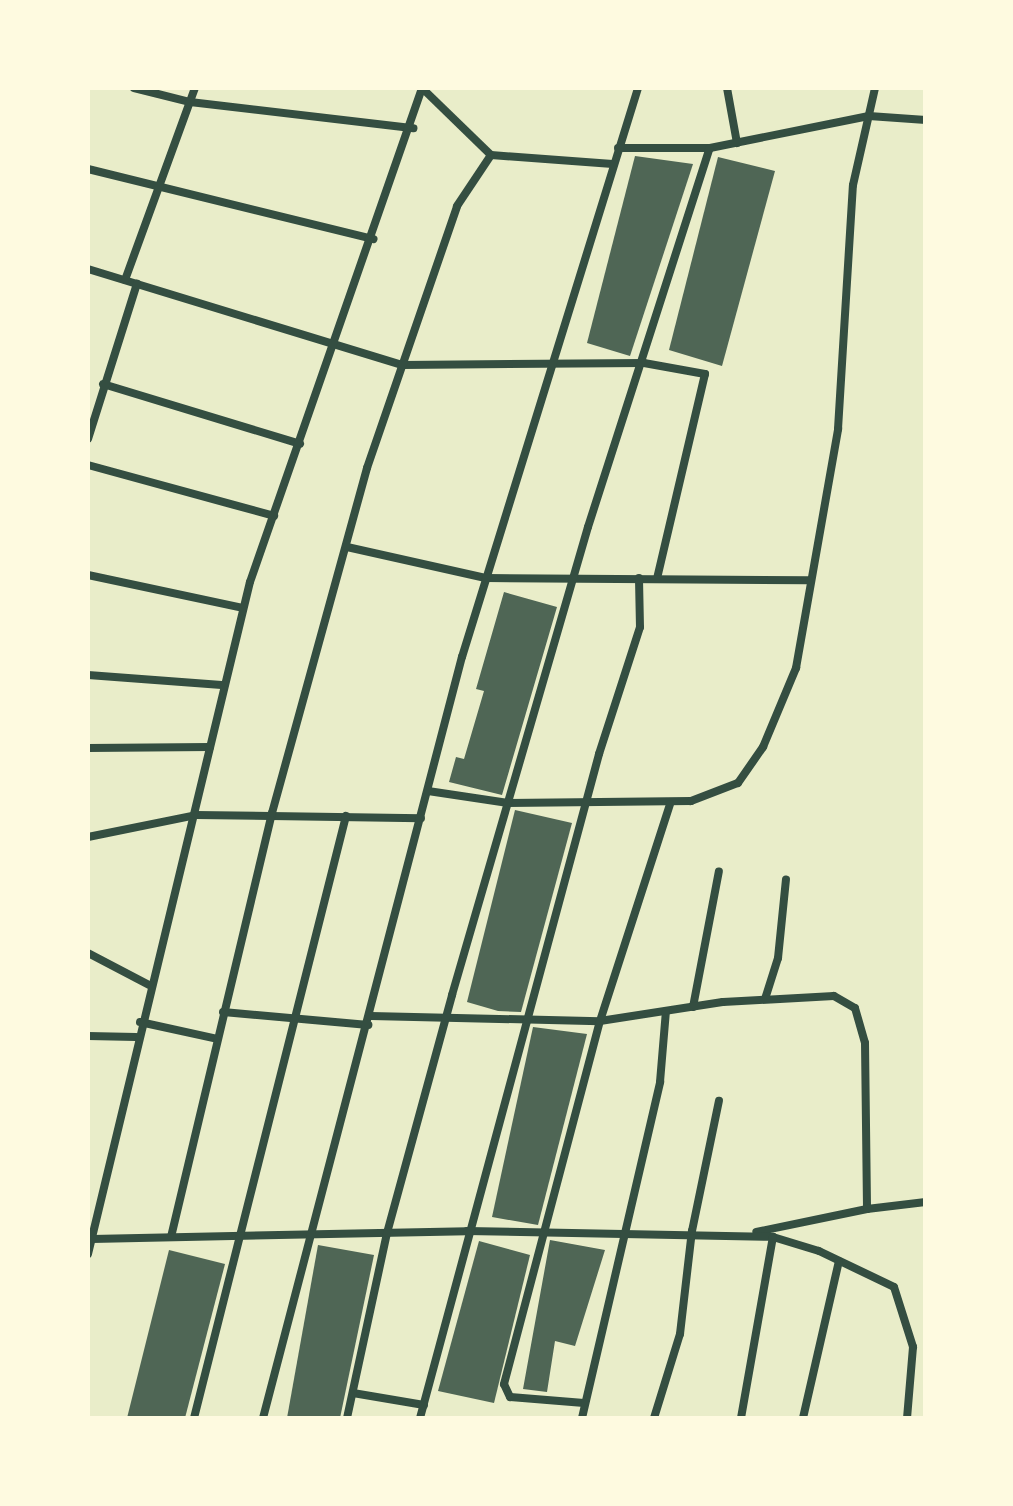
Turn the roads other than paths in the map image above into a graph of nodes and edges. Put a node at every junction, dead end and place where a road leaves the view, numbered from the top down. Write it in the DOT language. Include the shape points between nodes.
graph roads {
  1 [pos="134,88"];
  2 [pos="195,88"];
  3 [pos="638,88"];
  4 [pos="728,88"];
  5 [pos="875,88"];
  6 [pos="190,102"];
  7 [pos="869,116"];
  8 [pos="926,120"];
  9 [pos="413,128"];
  10 [pos="737,144"];
  11 [pos="618,148"];
  12 [pos="710,148"];
  13 [pos="491,156"];
  14 [pos="613,164"];
  15 [pos="88,169"];
  16 [pos="160,184"];
  17 [pos="374,238"];
  18 [pos="88,269"];
  19 [pos="125,280"];
  20 [pos="137,284"];
  21 [pos="338,344"];
  22 [pos="644,364"];
  23 [pos="402,365"];
  24 [pos="550,366"];
  25 [pos="104,384"];
  26 [pos="88,438"];
  27 [pos="300,444"];
  28 [pos="88,464"];
  29 [pos="274,516"];
  30 [pos="347,547"];
  31 [pos="88,574"];
  32 [pos="574,577"];
  33 [pos="486,578"];
  34 [pos="639,578"];
  35 [pos="657,578"];
  36 [pos="808,580"];
  37 [pos="243,608"];
  38 [pos="88,675"];
  39 [pos="222,685"];
  40 [pos="88,748"];
  41 [pos="210,748"];
  42 [pos="428,792"];
  43 [pos="508,803"];
  44 [pos="587,804"];
  45 [pos="670,804"];
  46 [pos="272,813"];
  47 [pos="196,815"];
  48 [pos="346,816"];
  49 [pos="421,818"];
  50 [pos="88,837"];
  51 [pos="719,872"];
  52 [pos="786,879"];
  53 [pos="88,953"];
  54 [pos="148,985"];
  55 [pos="765,1000"];
  56 [pos="693,1006"];
  57 [pos="666,1011"];
  58 [pos="224,1012"];
  59 [pos="298,1018"];
  60 [pos="370,1020"];
  61 [pos="445,1021"];
  62 [pos="528,1021"];
  63 [pos="600,1021"];
  64 [pos="140,1022"];
  65 [pos="88,1036"];
  66 [pos="136,1037"];
  67 [pos="217,1039"];
  68 [pos="720,1101"];
  69 [pos="926,1202"];
  70 [pos="868,1209"];
  71 [pos="467,1231"];
  72 [pos="692,1231"];
  73 [pos="625,1232"];
  74 [pos="387,1233"];
  75 [pos="549,1233"];
  76 [pos="315,1234"];
  77 [pos="740,1235"];
  78 [pos="239,1236"];
  79 [pos="171,1237"];
  80 [pos="773,1238"];
  81 [pos="92,1239"];
  82 [pos="88,1254"];
  83 [pos="838,1261"];
  84 [pos="912,1347"];
  85 [pos="926,1347"];
  86 [pos="353,1394"];
  87 [pos="584,1403"];
  88 [pos="424,1405"];
  89 [pos="194,1418"];
  90 [pos="263,1418"];
  91 [pos="347,1418"];
  92 [pos="420,1418"];
  93 [pos="582,1418"];
  94 [pos="654,1418"];
  95 [pos="741,1418"];
  96 [pos="803,1418"];
  97 [pos="907,1418"];
  1 -- 6 [label="street"];
  2 -- 6 [label="street"];
  3 -- 11 [label="street"];
  4 -- 10 [label="street"];
  5 -- 7 [label="street"];
  6 -- 9 [label="street"];
  6 -- 16 [label="street"];
  7 -- 8 [label="street"];
  7 -- 10 [label="street"];
  7 -- 36 [label="street" via="854,185 838,429"];
  9 -- 13 [label="street" via="422,88"];
  9 -- 17 [label="street"];
  10 -- 12 [label="street"];
  11 -- 12 [label="street"];
  11 -- 14 [label="street"];
  12 -- 22 [label="street"];
  13 -- 14 [label="street"];
  13 -- 23 [label="street" via="456,206"];
  14 -- 24 [label="street"];
  15 -- 16 [label="street"];
  16 -- 17 [label="street"];
  16 -- 19 [label="street"];
  17 -- 21 [label="street"];
  18 -- 19 [label="street"];
  19 -- 20 [label="street"];
  20 -- 21 [label="street"];
  20 -- 25 [label="street"];
  21 -- 23 [label="street"];
  21 -- 27 [label="street"];
  22 -- 24 [label="street"];
  22 -- 32 [label="street"];
  22 -- 35 [label="street" via="704,374"];
  23 -- 24 [label="street"];
  23 -- 30 [label="street"];
  24 -- 33 [label="street"];
  25 -- 26 [label="street"];
  25 -- 27 [label="street"];
  27 -- 29 [label="street"];
  28 -- 29 [label="street"];
  29 -- 37 [label="street"];
  30 -- 33 [label="street"];
  30 -- 46 [label="street"];
  31 -- 37 [label="street"];
  32 -- 33 [label="street"];
  32 -- 34 [label="street"];
  32 -- 43 [label="street"];
  33 -- 42 [label="street"];
  34 -- 35 [label="street"];
  34 -- 44 [label="street" via="640,626"];
  35 -- 36 [label="street"];
  36 -- 45 [label="street" via="796,668 763,747 738,783"];
  37 -- 39 [label="street"];
  38 -- 39 [label="street"];
  39 -- 41 [label="street"];
  40 -- 41 [label="street"];
  41 -- 47 [label="street"];
  42 -- 43 [label="street"];
  42 -- 49 [label="street"];
  43 -- 44 [label="street"];
  43 -- 61 [label="street"];
  44 -- 45 [label="street"];
  44 -- 62 [label="street"];
  45 -- 63 [label="street"];
  46 -- 47 [label="street"];
  46 -- 48 [label="street"];
  46 -- 58 [label="street"];
  47 -- 50 [label="street"];
  47 -- 54 [label="street"];
  48 -- 49 [label="street"];
  48 -- 59 [label="street"];
  49 -- 60 [label="street"];
  51 -- 56 [label="street"];
  52 -- 55 [label="street" via="778,958"];
  53 -- 54 [label="street"];
  54 -- 64 [label="street"];
  55 -- 56 [label="street"];
  55 -- 70 [label="street" via="834,996 854,1008 865,1043"];
  56 -- 57 [label="street"];
  57 -- 63 [label="street"];
  57 -- 73 [label="street" via="660,1082"];
  58 -- 59 [label="street"];
  58 -- 67 [label="street"];
  59 -- 60 [label="street"];
  59 -- 78 [label="street"];
  60 -- 61 [label="street"];
  60 -- 76 [label="street"];
  61 -- 62 [label="street"];
  61 -- 74 [label="street"];
  62 -- 63 [label="street"];
  62 -- 71 [label="street"];
  63 -- 75 [label="street"];
  64 -- 66 [label="street"];
  64 -- 67 [label="street"];
  65 -- 66 [label="street"];
  66 -- 81 [label="street"];
  67 -- 79 [label="street"];
  68 -- 72 [label="street"];
  69 -- 70 [label="street"];
  70 -- 77 [label="street"];
  71 -- 74 [label="street"];
  71 -- 75 [label="street"];
  71 -- 88 [label="street"];
  72 -- 73 [label="street"];
  72 -- 77 [label="street"];
  72 -- 94 [label="street" via="680,1334"];
  73 -- 75 [label="street"];
  73 -- 87 [label="street"];
  74 -- 76 [label="street"];
  74 -- 86 [label="street"];
  75 -- 87 [label="street" via="504,1390"];
  76 -- 78 [label="street"];
  76 -- 90 [label="street"];
  77 -- 80 [label="street"];
  78 -- 79 [label="street"];
  78 -- 89 [label="street"];
  79 -- 81 [label="street"];
  80 -- 83 [label="street"];
  80 -- 95 [label="street"];
  81 -- 82 [label="street"];
  83 -- 84 [label="street" via="894,1286"];
  83 -- 96 [label="street"];
  84 -- 85 [label="street"];
  84 -- 97 [label="street"];
  86 -- 88 [label="street"];
  86 -- 91 [label="street"];
  87 -- 93 [label="street"];
  88 -- 92 [label="street"];
}
